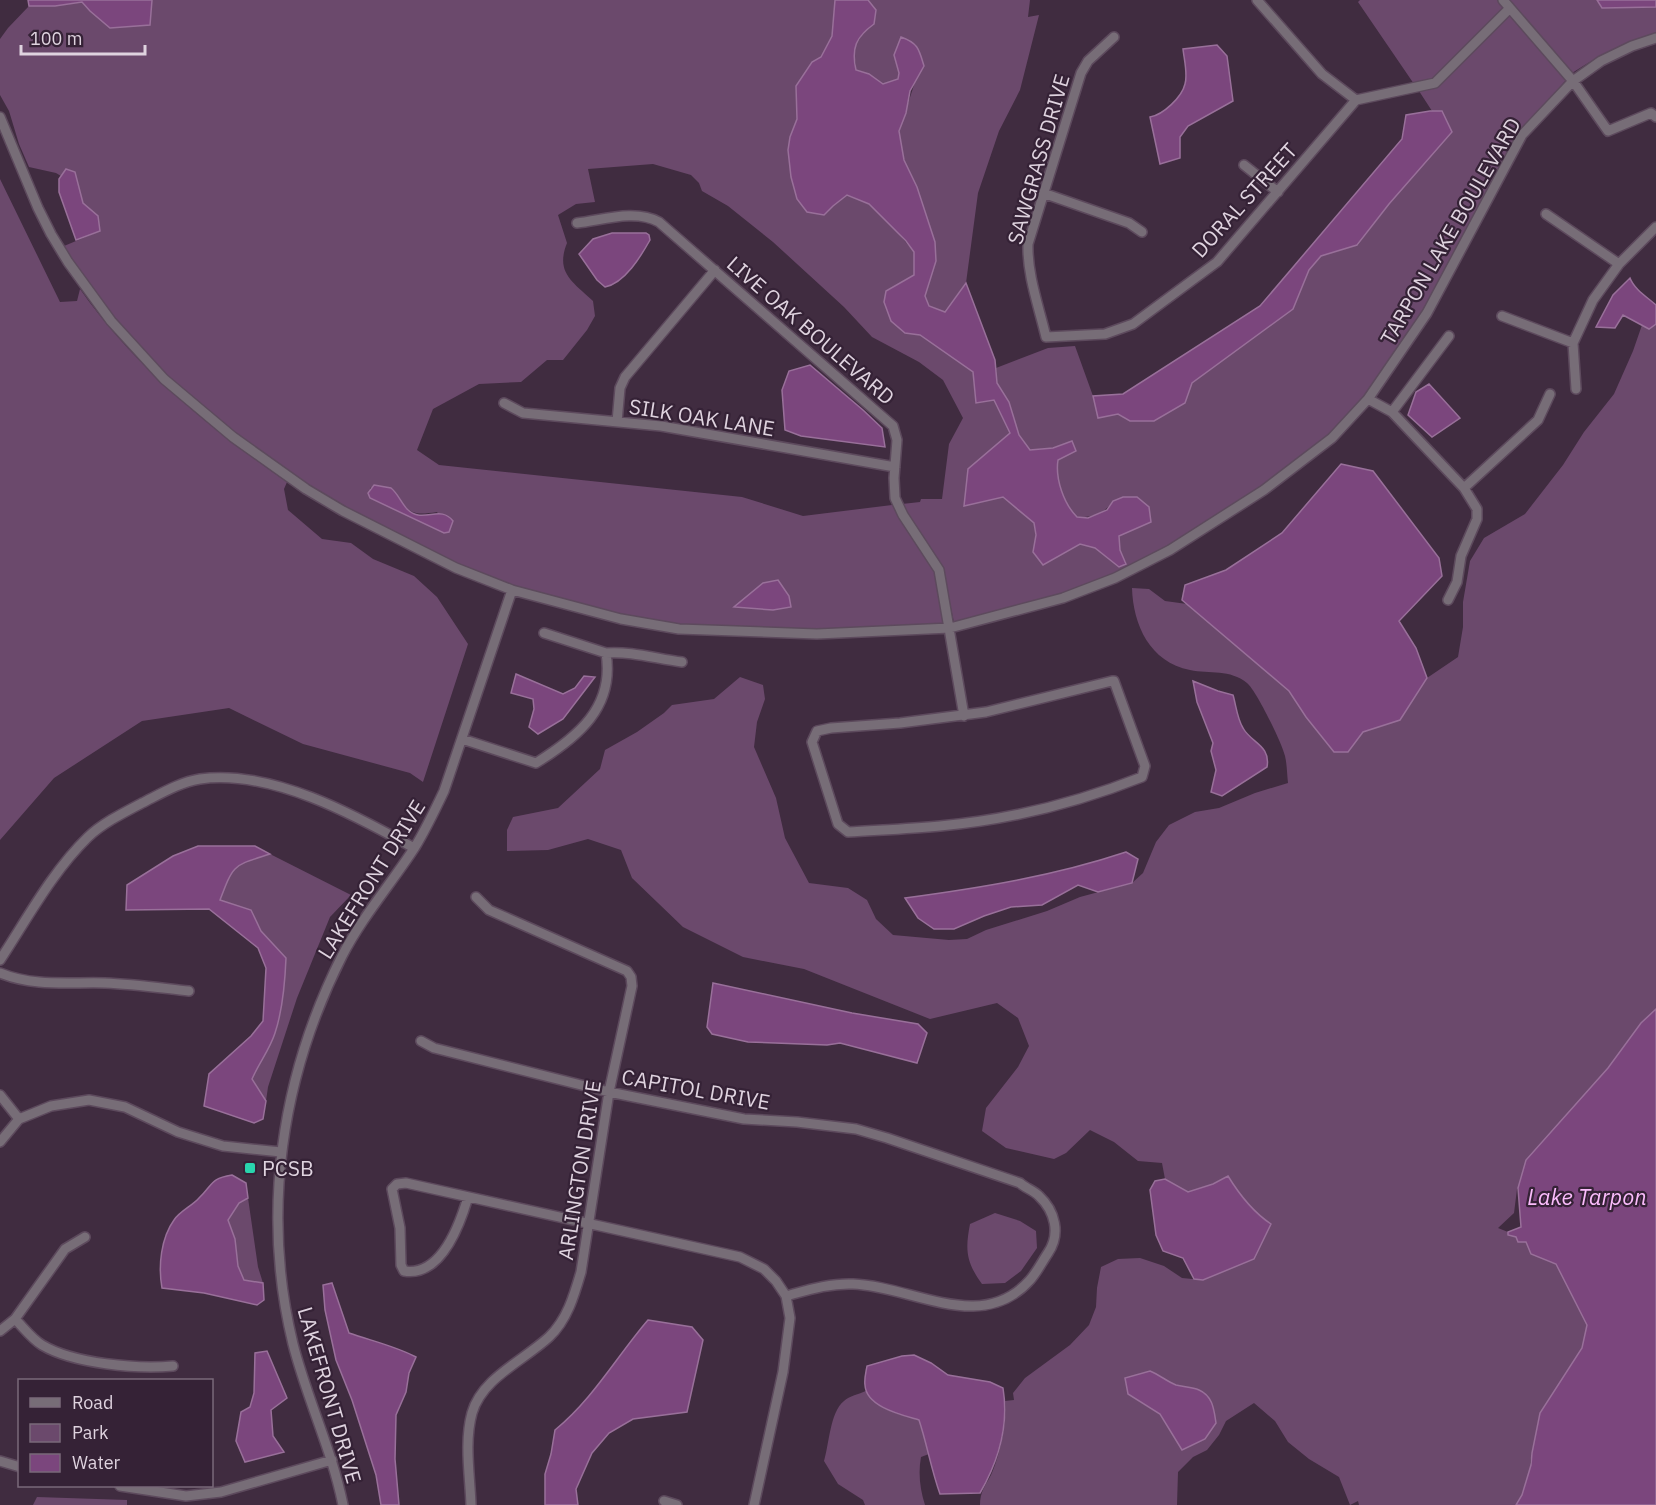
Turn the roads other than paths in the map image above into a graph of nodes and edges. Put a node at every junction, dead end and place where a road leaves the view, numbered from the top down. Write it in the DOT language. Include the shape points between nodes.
graph roads {
  1 [pos="1257,0"];
  2 [pos="1506,4"];
  3 [pos="1114,37"];
  4 [pos="1656,38"];
  5 [pos="1573,81"];
  6 [pos="1356,100"];
  7 [pos="0,117"];
  8 [pos="1656,117"];
  9 [pos="1244,165"];
  10 [pos="1278,192"];
  11 [pos="1043,193"];
  12 [pos="1546,214"];
  13 [pos="577,223"];
  14 [pos="1656,227"];
  15 [pos="1143,232"];
  16 [pos="1619,264"];
  17 [pos="715,270"];
  18 [pos="1502,316"];
  19 [pos="1449,336"];
  20 [pos="1046,337"];
  21 [pos="1573,343"];
  22 [pos="1576,389"];
  23 [pos="1550,394"];
  24 [pos="1368,399"];
  25 [pos="504,403"];
  26 [pos="1392,412"];
  27 [pos="617,422"];
  28 [pos="895,467"];
  29 [pos="1464,488"];
  30 [pos="512,590"];
  31 [pos="1448,600"];
  32 [pos="950,628"];
  33 [pos="544,633"];
  34 [pos="606,653"];
  35 [pos="682,662"];
  36 [pos="964,716"];
  37 [pos="462,739"];
  38 [pos="414,848"];
  39 [pos="476,897"];
  40 [pos="0,960"];
  41 [pos="0,973"];
  42 [pos="189,991"];
  43 [pos="421,1041"];
  44 [pos="609,1092"];
  45 [pos="0,1095"];
  46 [pos="19,1119"];
  47 [pos="0,1142"];
  48 [pos="281,1152"];
  49 [pos="468,1197"];
  50 [pos="588,1222"];
  51 [pos="86,1237"];
  52 [pos="786,1296"];
  53 [pos="15,1319"];
  54 [pos="0,1331"];
  55 [pos="173,1366"];
  56 [pos="332,1460"];
  57 [pos="0,1461"];
  58 [pos="18,1466"];
  59 [pos="128,1487"];
  60 [pos="186,1501"];
  61 [pos="664,1501"];
  62 [pos="343,1505"];
  63 [pos="471,1505"];
  64 [pos="677,1505"];
  65 [pos="754,1505"];
  1 -- 6 [label="street" via="1322,74"];
  2 -- 5 [label="street"];
  2 -- 6 [label="street" via="1435,83"];
  3 -- 11 [label="street, SAWGRASS DRIVE" via="1081,73"];
  4 -- 5 [label="street, TARPON LAKE BOULEVARD" via="1601,61"];
  5 -- 8 [label="street" via="1608,131 1651,113"];
  5 -- 24 [label="street, TARPON LAKE BOULEVARD" via="1522,135 1427,313"];
  6 -- 10 [label="street, DORAL STREET"];
  7 -- 30 [label="street, TARPON LAKE BOULEVARD" via="38,208 68,262 111,321 164,379 233,437 306,489 409,546"];
  9 -- 10 [label="street"];
  10 -- 20 [label="street, DORAL STREET" via="1217,262 1133,324 1105,334"];
  11 -- 15 [label="street" via="1129,223"];
  11 -- 20 [label="street, SAWGRASS DRIVE" via="1028,244 1028,258"];
  12 -- 16 [label="street"];
  13 -- 17 [label="street, LIVE OAK BOULEVARD" via="650,217"];
  14 -- 16 [label="street"];
  16 -- 21 [label="street" via="1593,300"];
  17 -- 27 [label="street" via="625,377"];
  17 -- 28 [label="street, LIVE OAK BOULEVARD" via="888,420 897,440"];
  18 -- 21 [label="street"];
  19 -- 26 [label="street"];
  21 -- 22 [label="street"];
  23 -- 29 [label="street" via="1538,420"];
  24 -- 26 [label="street"];
  24 -- 32 [label="street, TARPON LAKE BOULEVARD" via="1332,438 1281,477 1170,550 1115,578 1063,598"];
  25 -- 27 [label="street, SILK OAK LANE" via="523,413"];
  26 -- 29 [label="street"];
  27 -- 28 [label="street, SILK OAK LANE" via="661,426"];
  28 -- 32 [label="street, LIVE OAK BOULEVARD" via="895,498 939,570"];
  29 -- 31 [label="street" via="1478,509 1477,519 1465,543 1457,582"];
  30 -- 32 [label="street, TARPON LAKE BOULEVARD" via="621,619 679,629 817,634"];
  30 -- 37 [label="street, LAKEFRONT DRIVE"];
  32 -- 36 [label="street, LIVE OAK BOULEVARD"];
  33 -- 34 [label="street"];
  34 -- 35 [label="street"];
  34 -- 37 [label="street" via="603,699 591,719 536,763"];
  36 -- 36 [label="street" via="1114,681 1145,766 1142,777 1103,792 1005,817 848,832 838,824 812,742 817,731"];
  37 -- 38 [label="street, LAKEFRONT DRIVE" via="444,791"];
  38 -- 40 [label="street" via="357,817 288,789 232,778 200,779 174,786 116,816 88,837 56,876"];
  38 -- 48 [label="street, LAKEFRONT DRIVE" via="359,926 326,989 296,1073"];
  39 -- 44 [label="street, ARLINGTON DRIVE" via="489,910 631,976"];
  41 -- 42 [label="street" via="39,983 107,983"];
  43 -- 44 [label="street, CAPITOL DRIVE" via="434,1048"];
  44 -- 50 [label="street, ARLINGTON DRIVE"];
  44 -- 52 [label="street, CAPITOL DRIVE" via="744,1119 856,1129 1020,1183 1038,1195 1054,1217 1054,1241 1030,1280 1011,1295 978,1307 967,1308 855,1284"];
  45 -- 46 [label="street"];
  46 -- 47 [label="street"];
  46 -- 48 [label="street" via="51,1106 89,1100 125,1107 178,1132 223,1146"];
  48 -- 56 [label="street, LAKEFRONT DRIVE" via="278,1236 285,1308 301,1370"];
  49 -- 49 [label="street" via="452,1240 430,1264 404,1271 392,1189 406,1183"];
  49 -- 50 [label="street"];
  50 -- 52 [label="street" via="740,1257 764,1269"];
  50 -- 63 [label="street, ARLINGTON DRIVE" via="581,1272 566,1316 550,1337 479,1395 468,1437"];
  51 -- 53 [label="street" via="65,1249"];
  52 -- 65 [label="street" via="790,1318 783,1372"];
  53 -- 54 [label="street"];
  53 -- 55 [label="street" via="40,1345 74,1358 148,1368"];
  56 -- 60 [label="street"];
  56 -- 62 [label="street, LAKEFRONT DRIVE"];
  57 -- 58 [label="street"];
  59 -- 60 [label="street"];
  61 -- 64 [label="street"];
}
